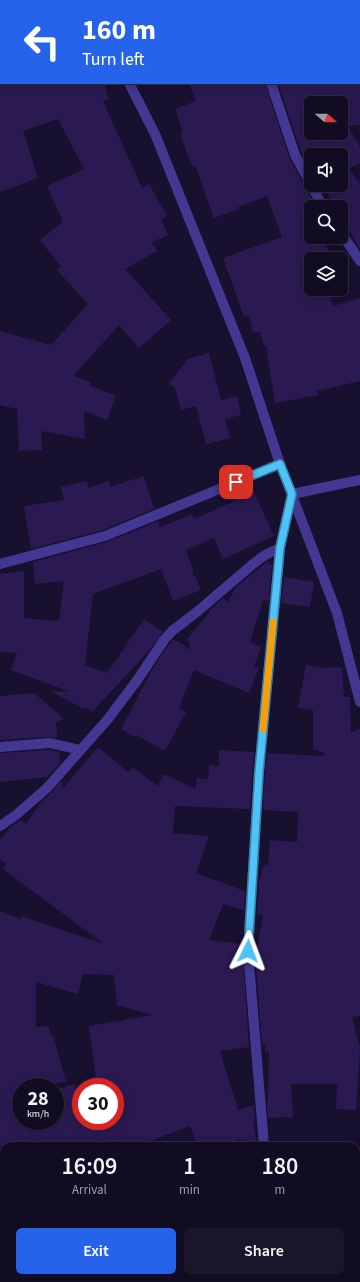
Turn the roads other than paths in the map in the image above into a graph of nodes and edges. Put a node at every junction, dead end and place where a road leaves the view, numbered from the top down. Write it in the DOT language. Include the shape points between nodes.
graph roads {
  1 [pos="130,84"];
  2 [pos="271,84"];
  3 [pos="319,200"];
  4 [pos="348,243"];
  5 [pos="360,261"];
  6 [pos="280,464"];
  7 [pos="359,478"];
  8 [pos="292,494"];
  9 [pos="280,548"];
  10 [pos="0,564"];
  11 [pos="360,702"];
  12 [pos="0,746"];
  13 [pos="80,750"];
  14 [pos="0,826"];
  15 [pos="264,1142"];
  1 -- 6 [label="street" via="155,134 245,358"];
  2 -- 3 [label="street" via="295,155"];
  4 -- 5 [label="street"];
  6 -- 8 [label="street"];
  6 -- 10 [label="street" via="105,536"];
  7 -- 8 [label="street"];
  8 -- 9 [label="street"];
  8 -- 11 [label="street" via="337,613"];
  9 -- 13 [label="street" via="253,564 172,631 108,719"];
  9 -- 15 [label="street" via="259,772 248,951"];
  12 -- 13 [label="street" via="50,743"];
  13 -- 14 [label="street" via="47,788"];
}
